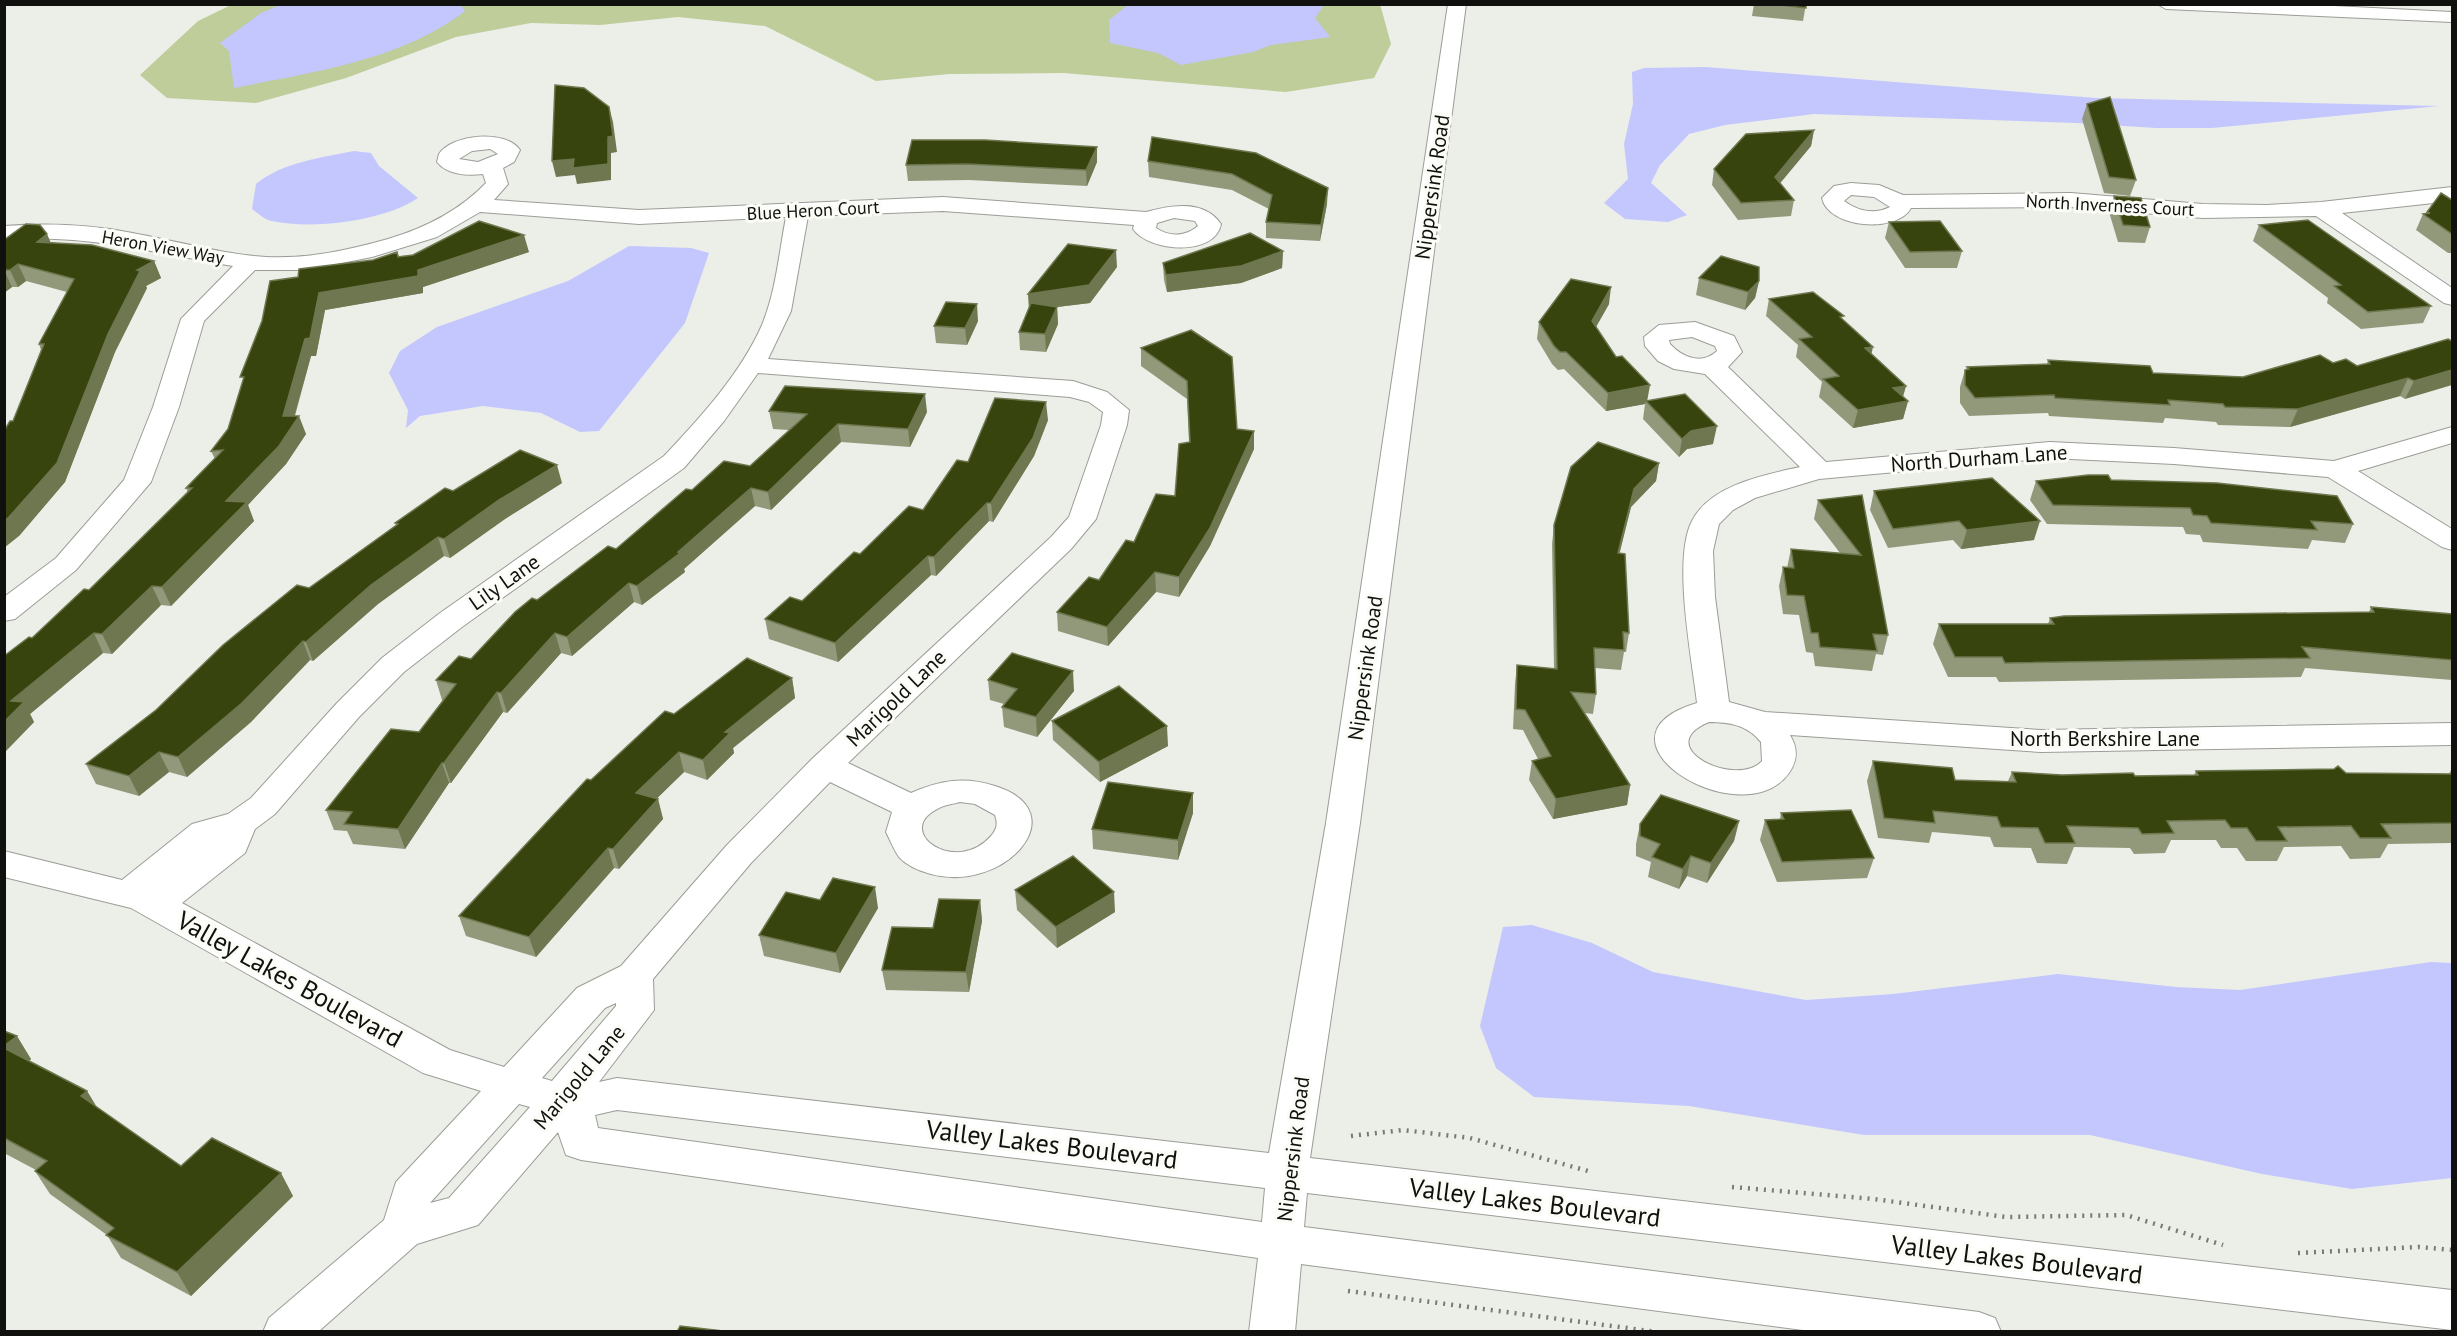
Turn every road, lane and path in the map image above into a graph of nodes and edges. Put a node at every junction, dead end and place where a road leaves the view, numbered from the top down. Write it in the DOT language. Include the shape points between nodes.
graph roads {
  1 [pos="1457,4"];
  2 [pos="2166,4"];
  3 [pos="2452,17"];
  4 [pos="491,165"];
  5 [pos="2452,194"];
  6 [pos="1898,202"];
  7 [pos="479,204"];
  8 [pos="2321,209"];
  9 [pos="798,212"];
  10 [pos="1147,219"];
  11 [pos="4,233"];
  12 [pos="250,262"];
  13 [pos="2452,298"];
  14 [pos="750,365"];
  15 [pos="1712,365"];
  16 [pos="2452,435"];
  17 [pos="2335,469"];
  18 [pos="1819,471"];
  19 [pos="2452,541"];
  20 [pos="4,612"];
  21 [pos="1714,711"];
  22 [pos="1758,722"];
  23 [pos="2452,734"];
  24 [pos="825,766"];
  25 [pos="914,809"];
  26 [pos="4,864"];
  27 [pos="142,900"];
  28 [pos="634,975"];
  29 [pos="510,1086"];
  30 [pos="571,1115"];
  31 [pos="1351,1136"];
  32 [pos="1287,1172"];
  33 [pos="1593,1172"];
  34 [pos="1730,1187"];
  35 [pos="403,1230"];
  36 [pos="1281,1243"];
  37 [pos="2234,1248"];
  38 [pos="2452,1250"];
  39 [pos="2291,1253"];
  40 [pos="1348,1291"];
  41 [pos="2452,1310"];
  42 [pos="285,1332"];
  43 [pos="1272,1332"];
  44 [pos="1657,1332"];
  45 [pos="1979,1332"];
  1 -- 32 [label="street, Nippersink Road" via="1343,823"];
  2 -- 3 [label="street"];
  4 -- 7 [label="street" via="497,184"];
  5 -- 8 [label="street, North Inverness Court"];
  6 -- 8 [label="street, North Inverness Court" via="2071,200 2203,211"];
  7 -- 9 [label="street, Blue Heron Court" via="639,217"];
  7 -- 12 [label="street, Heron View Way" via="453,221 417,236 339,259"];
  8 -- 13 [label="street"];
  9 -- 10 [label="street, Blue Heron Court" via="943,204"];
  9 -- 14 [label="street, Lily Lane" via="780,306 773,327"];
  11 -- 12 [label="street, Heron View Way" via="32,230 134,238"];
  12 -- 20 [label="street" via="193,319 166,407 137,482 66,564"];
  14 -- 24 [label="street, Marigold Lane" via="1073,389 1098,397 1116,410 1082,519"];
  14 -- 27 [label="street, Lily Lane" via="695,441 674,462 393,665 263,806 240,823 233,844"];
  15 -- 18 [label="street"];
  16 -- 17 [label="street, North Durham Lane"];
  17 -- 18 [label="street, North Durham Lane" via="2050,450"];
  17 -- 19 [label="street"];
  18 -- 21 [label="street, North Durham Lane" via="1745,492 1723,504 1705,522 1698,551 1700,597"];
  21 -- 22 [label="street"];
  21 -- 22 [label="street" via="1689,715 1677,723 1670,733 1670,746 1688,768 1721,782 1756,780 1779,765 1779,743"];
  22 -- 23 [label="street, North Berkshire Lane" via="2041,741"];
  24 -- 25 [label="street"];
  24 -- 28 [label="street, Marigold Lane" via="739,854"];
  26 -- 27 [label="street, Valley Lakes Boulevard"];
  27 -- 29 [label="street, Valley Lakes Boulevard" via="437,1062"];
  28 -- 29 [label="street" via="591,998"];
  28 -- 30 [label="street, Marigold Lane" via="635,1010"];
  29 -- 30 [label="street, Valley Lakes Boulevard"];
  29 -- 35 [label="street" via="411,1195"];
  30 -- 32 [label="street, Valley Lakes Boulevard" via="617,1094"];
  30 -- 35 [label="street, Marigold Lane" via="506,1165 463,1212"];
  30 -- 36 [label="street, Valley Lakes Boulevard"];
  31 -- 33 [label="path" via="1402,1130 1470,1138"];
  32 -- 36 [label="street, Nippersink Road"];
  32 -- 41 [label="street, Valley Lakes Boulevard"];
  34 -- 37 [label="path" via="1874,1199 2006,1217 2126,1215"];
  35 -- 42 [label="street"];
  36 -- 43 [label="street, Nippersink Road"];
  36 -- 45 [label="street, Valley Lakes Boulevard"];
  38 -- 39 [label="path" via="2419,1247"];
  40 -- 44 [label="path"];
}
